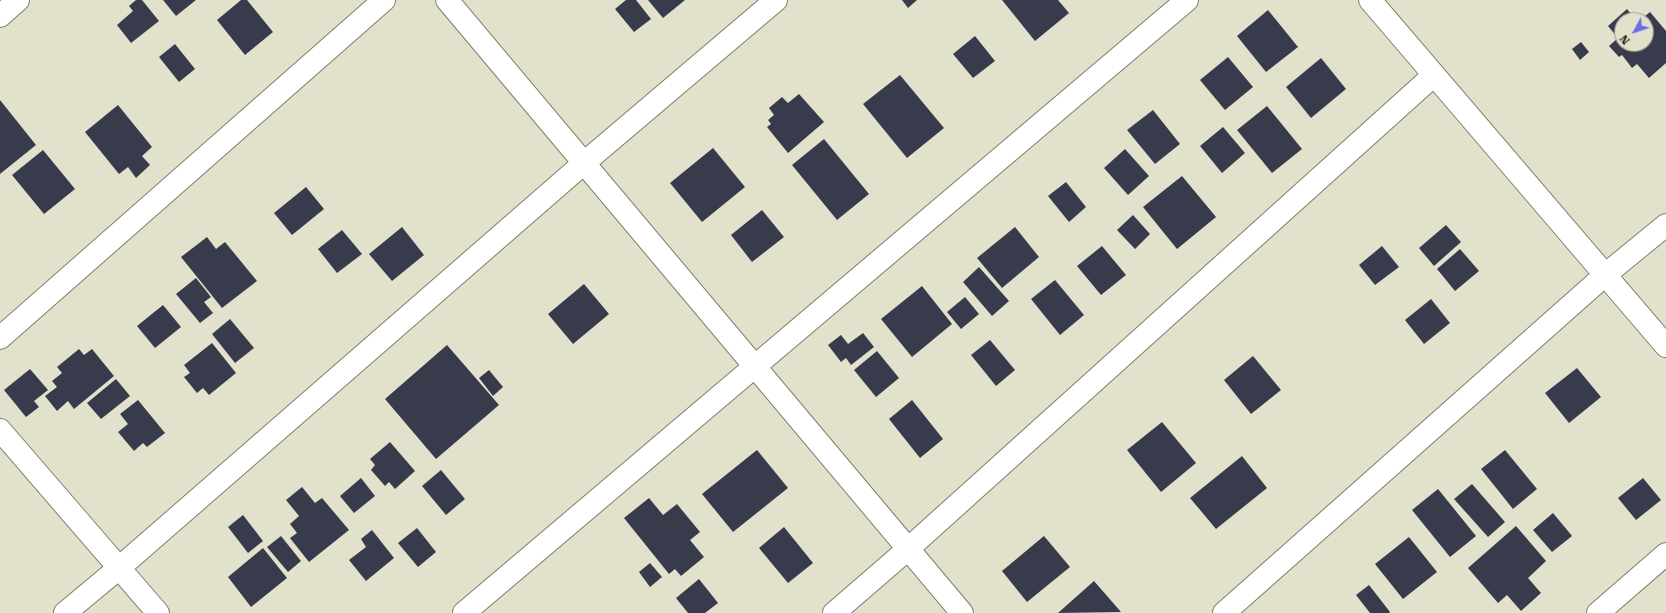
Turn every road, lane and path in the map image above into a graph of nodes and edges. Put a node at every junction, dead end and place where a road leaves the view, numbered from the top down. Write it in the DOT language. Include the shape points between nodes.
graph roads {
  1 [pos="18,0"];
  2 [pos="384,0"];
  3 [pos="447,0"];
  4 [pos="776,0"];
  5 [pos="1187,0"];
  6 [pos="1370,0"];
  7 [pos="0,16"];
  8 [pos="1434,75"];
  9 [pos="584,163"];
  10 [pos="1666,225"];
  11 [pos="1605,276"];
  12 [pos="0,338"];
  13 [pos="1666,346"];
  14 [pos="755,366"];
  15 [pos="0,430"];
  16 [pos="908,549"];
  17 [pos="1666,554"];
  18 [pos="119,568"];
  19 [pos="64,613"];
  20 [pos="158,613"];
  21 [pos="464,613"];
  22 [pos="834,613"];
  23 [pos="962,613"];
  24 [pos="1224,613"];
  25 [pos="1598,613"];
  1 -- 7 [label="street"];
  2 -- 12 [label="street"];
  3 -- 9 [label="street"];
  4 -- 9 [label="street"];
  5 -- 14 [label="street"];
  6 -- 8 [label="street"];
  8 -- 11 [label="street"];
  8 -- 16 [label="street"];
  9 -- 14 [label="street"];
  9 -- 18 [label="street"];
  10 -- 11 [label="street"];
  11 -- 13 [label="street"];
  11 -- 24 [label="street"];
  14 -- 16 [label="street"];
  14 -- 21 [label="street"];
  15 -- 18 [label="street"];
  16 -- 22 [label="street"];
  16 -- 23 [label="street"];
  17 -- 25 [label="street"];
  18 -- 19 [label="street"];
  18 -- 20 [label="street"];
}
